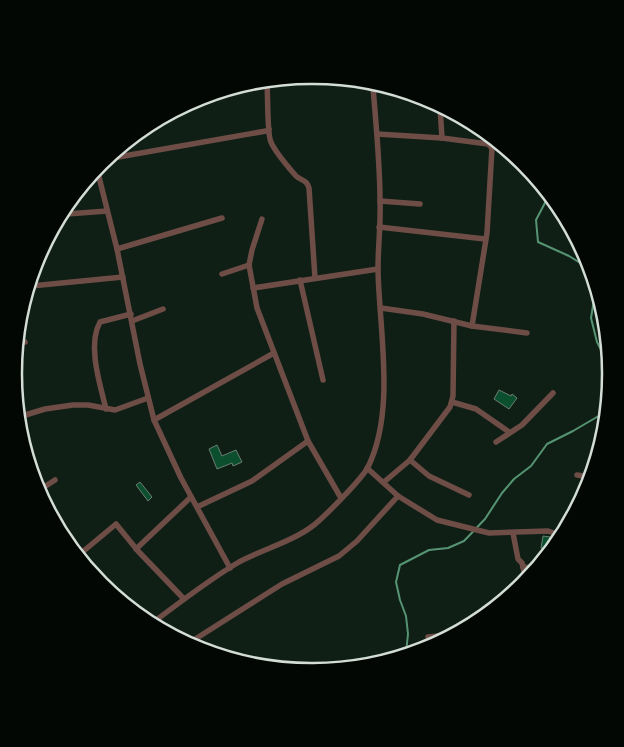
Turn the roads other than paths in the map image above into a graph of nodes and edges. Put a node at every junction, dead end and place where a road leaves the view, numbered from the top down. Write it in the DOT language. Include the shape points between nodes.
graph roads {
  1 [pos="267,88"];
  2 [pos="373,91"];
  3 [pos="440,114"];
  4 [pos="269,129"];
  5 [pos="377,134"];
  6 [pos="442,138"];
  7 [pos="120,157"];
  8 [pos="99,178"];
  9 [pos="380,201"];
  10 [pos="420,204"];
  11 [pos="107,211"];
  12 [pos="71,214"];
  13 [pos="222,218"];
  14 [pos="262,219"];
  15 [pos="379,226"];
  16 [pos="485,239"];
  17 [pos="117,249"];
  18 [pos="249,265"];
  19 [pos="378,269"];
  20 [pos="222,274"];
  21 [pos="123,278"];
  22 [pos="315,278"];
  23 [pos="300,280"];
  24 [pos="36,286"];
  25 [pos="253,288"];
  26 [pos="381,308"];
  27 [pos="163,309"];
  28 [pos="131,314"];
  29 [pos="132,321"];
  30 [pos="454,321"];
  31 [pos="472,326"];
  32 [pos="527,334"];
  33 [pos="274,353"];
  34 [pos="323,380"];
  35 [pos="553,393"];
  36 [pos="148,398"];
  37 [pos="452,402"];
  38 [pos="106,409"];
  39 [pos="26,415"];
  40 [pos="154,420"];
  41 [pos="509,432"];
  42 [pos="308,440"];
  43 [pos="496,442"];
  44 [pos="410,460"];
  45 [pos="367,468"];
  46 [pos="577,475"];
  47 [pos="582,476"];
  48 [pos="54,480"];
  49 [pos="384,482"];
  50 [pos="46,485"];
  51 [pos="469,495"];
  52 [pos="398,496"];
  53 [pos="191,497"];
  54 [pos="340,498"];
  55 [pos="197,507"];
  56 [pos="513,533"];
  57 [pos="554,533"];
  58 [pos="136,549"];
  59 [pos="83,551"];
  60 [pos="523,567"];
  61 [pos="527,567"];
  62 [pos="230,568"];
  63 [pos="524,571"];
  64 [pos="184,600"];
  65 [pos="159,619"];
  66 [pos="428,637"];
  67 [pos="433,637"];
  68 [pos="196,639"];
  1 -- 4 [label="street"];
  2 -- 5 [label="street"];
  3 -- 6 [label="street"];
  4 -- 7 [label="street"];
  4 -- 22 [label="street" via="271,144 310,188"];
  5 -- 6 [label="street"];
  5 -- 9 [label="street"];
  6 -- 16 [label="street" via="488,144 492,148"];
  8 -- 11 [label="street"];
  9 -- 10 [label="street"];
  9 -- 15 [label="street"];
  11 -- 12 [label="street"];
  11 -- 17 [label="street"];
  13 -- 17 [label="street"];
  14 -- 18 [label="street"];
  15 -- 16 [label="street"];
  15 -- 19 [label="street"];
  16 -- 31 [label="street"];
  17 -- 21 [label="street"];
  18 -- 20 [label="street"];
  18 -- 25 [label="street"];
  19 -- 22 [label="street"];
  19 -- 26 [label="street"];
  21 -- 24 [label="street"];
  21 -- 28 [label="street"];
  22 -- 23 [label="street"];
  23 -- 25 [label="street"];
  23 -- 34 [label="street"];
  25 -- 33 [label="street"];
  26 -- 30 [label="street"];
  26 -- 45 [label="street" via="383,411"];
  27 -- 29 [label="street"];
  28 -- 29 [label="street"];
  28 -- 38 [label="street" via="100,322 97,328 94,355"];
  29 -- 36 [label="street"];
  30 -- 31 [label="street"];
  30 -- 37 [label="street"];
  31 -- 32 [label="street"];
  33 -- 40 [label="street"];
  33 -- 42 [label="street"];
  35 -- 41 [label="street" via="522,425"];
  36 -- 38 [label="street" via="115,410"];
  36 -- 40 [label="street"];
  37 -- 41 [label="street" via="476,409"];
  37 -- 44 [label="street"];
  38 -- 39 [label="street" via="73,405"];
  40 -- 53 [label="street"];
  41 -- 43 [label="street"];
  42 -- 54 [label="street"];
  42 -- 55 [label="street" via="252,481"];
  44 -- 49 [label="street"];
  44 -- 51 [label="street" via="429,476"];
  45 -- 49 [label="street"];
  45 -- 54 [label="street"];
  46 -- 47 [label="street"];
  48 -- 50 [label="street"];
  49 -- 52 [label="street"];
  52 -- 56 [label="street" via="437,520 489,533"];
  52 -- 68 [label="street" via="339,556 282,584"];
  53 -- 55 [label="street"];
  53 -- 58 [label="street"];
  54 -- 62 [label="street" via="314,525"];
  55 -- 62 [label="street"];
  56 -- 57 [label="street"];
  56 -- 60 [label="street" via="518,559"];
  58 -- 59 [label="street" via="116,524"];
  58 -- 64 [label="street"];
  60 -- 61 [label="street"];
  60 -- 63 [label="street"];
  62 -- 64 [label="street"];
  64 -- 65 [label="street"];
  66 -- 67 [label="street"];
}
